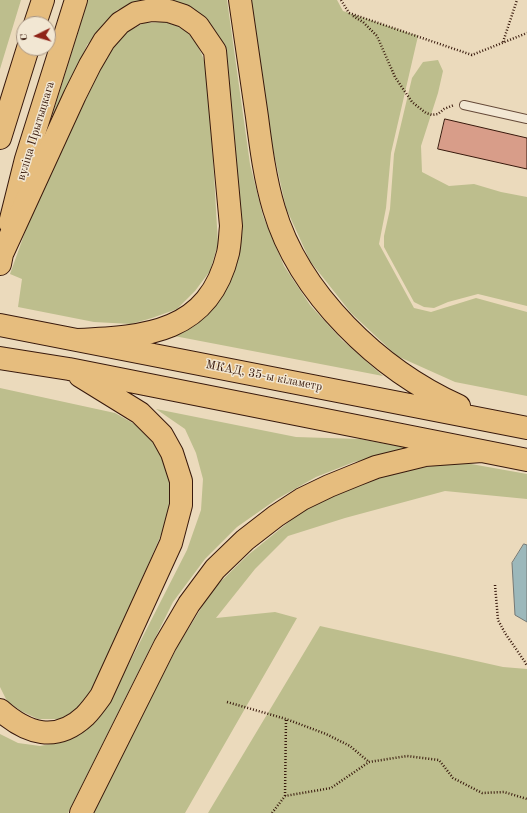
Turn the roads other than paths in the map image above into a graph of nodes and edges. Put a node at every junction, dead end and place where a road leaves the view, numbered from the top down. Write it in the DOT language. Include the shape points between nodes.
graph roads {
  1 [pos="43,0"];
  2 [pos="76,0"];
  3 [pos="240,0"];
  4 [pos="38,16"];
  5 [pos="26,56"];
  6 [pos="464,105"];
  7 [pos="527,119"];
  8 [pos="0,138"];
  9 [pos="1,259"];
  10 [pos="0,325"];
  11 [pos="77,340"];
  12 [pos="0,358"];
  13 [pos="69,369"];
  14 [pos="489,420"];
  15 [pos="527,428"];
  16 [pos="482,451"];
  17 [pos="527,460"];
  18 [pos="0,710"];
  19 [pos="81,813"];
  1 -- 4 [label="main road"];
  2 -- 9 [label="main road, вуліца Прытыцкага" via="26,159"];
  3 -- 14 [label="main road" via="266,178 285,239 301,269 343,323 387,363 436,396"];
  5 -- 8 [label="main road"];
  6 -- 7 [label="lane"];
  9 -- 11 [label="main road" via="75,95 104,41 120,23 136,13 152,10 169,11 184,16 198,26 215,51 231,226 228,252 221,274 213,291 198,309 180,323 155,332 119,338"];
  10 -- 11 [label="main road, МКАД, 35-ы кіламетр"];
  11 -- 14 [label="main road, МКАД, 35-ы кіламетр"];
  12 -- 13 [label="main road"];
  13 -- 16 [label="main road"];
  13 -- 18 [label="main road" via="140,414 162,435 172,453 181,481 181,505 171,543 101,696 85,716 67,729 52,733 32,730 14,722"];
  14 -- 15 [label="main road, МКАД, 35-ы кіламетр"];
  16 -- 17 [label="main road"];
  16 -- 19 [label="main road" via="425,454 376,467 302,499 245,540 215,569 185,611 165,645"];
}
